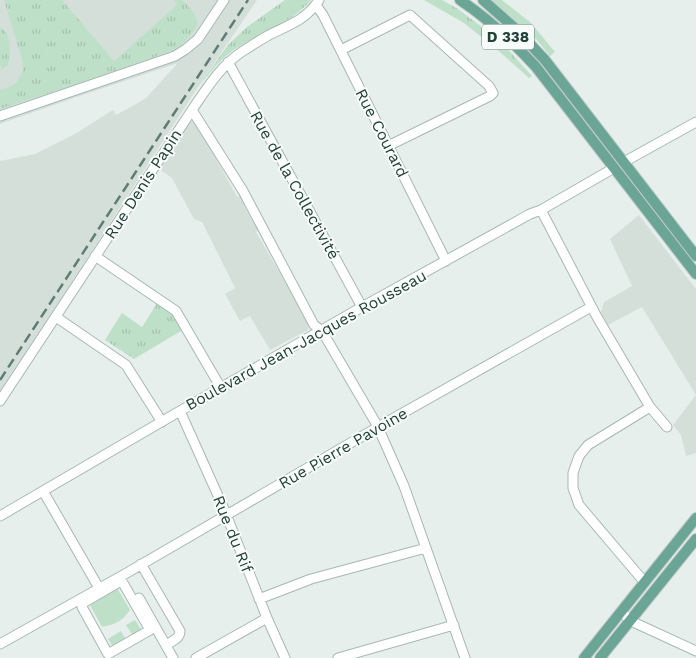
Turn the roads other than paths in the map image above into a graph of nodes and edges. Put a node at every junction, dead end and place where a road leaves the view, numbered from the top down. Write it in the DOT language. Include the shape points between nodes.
graph roads {
  1 [pos="224,0"];
  2 [pos="460,0"];
  3 [pos="483,0"];
  4 [pos="317,3"];
  5 [pos="341,50"];
  6 [pos="228,62"];
  7 [pos="192,110"];
  8 [pos="0,116"];
  9 [pos="696,122"];
  10 [pos="388,146"];
  11 [pos="624,162"];
  12 [pos="614,168"];
  13 [pos="541,210"];
  14 [pos="96,256"];
  15 [pos="696,256"];
  16 [pos="446,261"];
  17 [pos="696,274"];
  18 [pos="362,307"];
  19 [pos="591,307"];
  20 [pos="56,317"];
  21 [pos="322,331"];
  22 [pos="221,388"];
  23 [pos="0,402"];
  24 [pos="650,407"];
  25 [pos="180,411"];
  26 [pos="162,422"];
  27 [pos="667,427"];
  28 [pos="378,428"];
  29 [pos="43,491"];
  30 [pos="226,515"];
  31 [pos="0,516"];
  32 [pos="696,518"];
  33 [pos="696,539"];
  34 [pos="426,548"];
  35 [pos="141,564"];
  36 [pos="125,574"];
  37 [pos="645,582"];
  38 [pos="99,588"];
  39 [pos="259,599"];
  40 [pos="74,603"];
  41 [pos="621,612"];
  42 [pos="267,618"];
  43 [pos="631,620"];
  44 [pos="454,625"];
  45 [pos="150,630"];
  46 [pos="0,644"];
  47 [pos="166,645"];
  48 [pos="696,651"];
  49 [pos="104,658"];
  50 [pos="173,658"];
  51 [pos="196,658"];
  52 [pos="285,658"];
  53 [pos="338,658"];
  54 [pos="466,658"];
  55 [pos="584,658"];
  56 [pos="600,658"];
  1 -- 8 [label="street" via="198,39 175,56"];
  2 -- 12 [label="main road, D 338" via="489,21 525,55"];
  3 -- 11 [label="main road, D 338" via="546,60"];
  4 -- 5 [label="street, Rue Courard"];
  4 -- 6 [label="street, Rue Denis Papin" via="297,21"];
  5 -- 10 [label="street, Rue Courard"];
  5 -- 10 [label="street" via="410,15 493,92"];
  6 -- 7 [label="street, Rue Denis Papin"];
  6 -- 18 [label="street, Rue de la Collectivité"];
  7 -- 14 [label="street, Rue Denis Papin"];
  7 -- 21 [label="street" via="242,191 314,325"];
  9 -- 11 [label="street"];
  10 -- 16 [label="street, Rue Courard"];
  11 -- 15 [label="main road, D 338"];
  12 -- 13 [label="street, Boulevard Jean-Jacques Rousseau"];
  12 -- 17 [label="main road"];
  13 -- 16 [label="street, Boulevard Jean-Jacques Rousseau"];
  13 -- 19 [label="street"];
  14 -- 20 [label="street, Rue Denis Papin"];
  14 -- 22 [label="street" via="176,312"];
  16 -- 18 [label="street, Boulevard Jean-Jacques Rousseau"];
  18 -- 21 [label="street, Boulevard Jean-Jacques Rousseau"];
  19 -- 24 [label="street"];
  19 -- 28 [label="street, Rue Pierre Pavoine"];
  20 -- 23 [label="street, Rue Denis Papin"];
  20 -- 26 [label="street" via="126,365"];
  21 -- 22 [label="street, Boulevard Jean-Jacques Rousseau"];
  21 -- 28 [label="street"];
  22 -- 25 [label="street, Boulevard Jean-Jacques Rousseau"];
  24 -- 27 [label="street"];
  24 -- 37 [label="street" via="588,445 579,456 573,474 578,505"];
  25 -- 26 [label="street, Boulevard Jean-Jacques Rousseau"];
  25 -- 30 [label="street, Rue du Rif"];
  26 -- 29 [label="street, Boulevard Jean-Jacques Rousseau"];
  28 -- 30 [label="street, Rue Pierre Pavoine"];
  28 -- 34 [label="street" via="404,486"];
  29 -- 31 [label="street, Boulevard Jean-Jacques Rousseau"];
  29 -- 38 [label="street"];
  30 -- 35 [label="street, Rue Pierre Pavoine"];
  30 -- 39 [label="street, Rue du Rif"];
  32 -- 37 [label="main road"];
  33 -- 43 [label="main road"];
  34 -- 39 [label="street" via="311,579"];
  34 -- 44 [label="street"];
  35 -- 36 [label="street, Rue Pierre Pavoine"];
  35 -- 47 [label="street" via="180,631 178,638"];
  36 -- 38 [label="street, Rue Pierre Pavoine"];
  36 -- 47 [label="street"];
  37 -- 41 [label="main road"];
  38 -- 40 [label="street, Rue Pierre Pavoine"];
  39 -- 42 [label="street, Rue du Rif"];
  40 -- 46 [label="street, Rue Pierre Pavoine"];
  40 -- 49 [label="street"];
  41 -- 43 [label="street"];
  41 -- 55 [label="main road"];
  42 -- 51 [label="street"];
  42 -- 52 [label="street, Rue du Rif"];
  43 -- 48 [label="street"];
  43 -- 56 [label="main road"];
  44 -- 53 [label="street"];
  44 -- 54 [label="street"];
  45 -- 45 [label="street" via="124,583 119,582 83,603 82,607 108,654"];
  47 -- 50 [label="street"];
}
